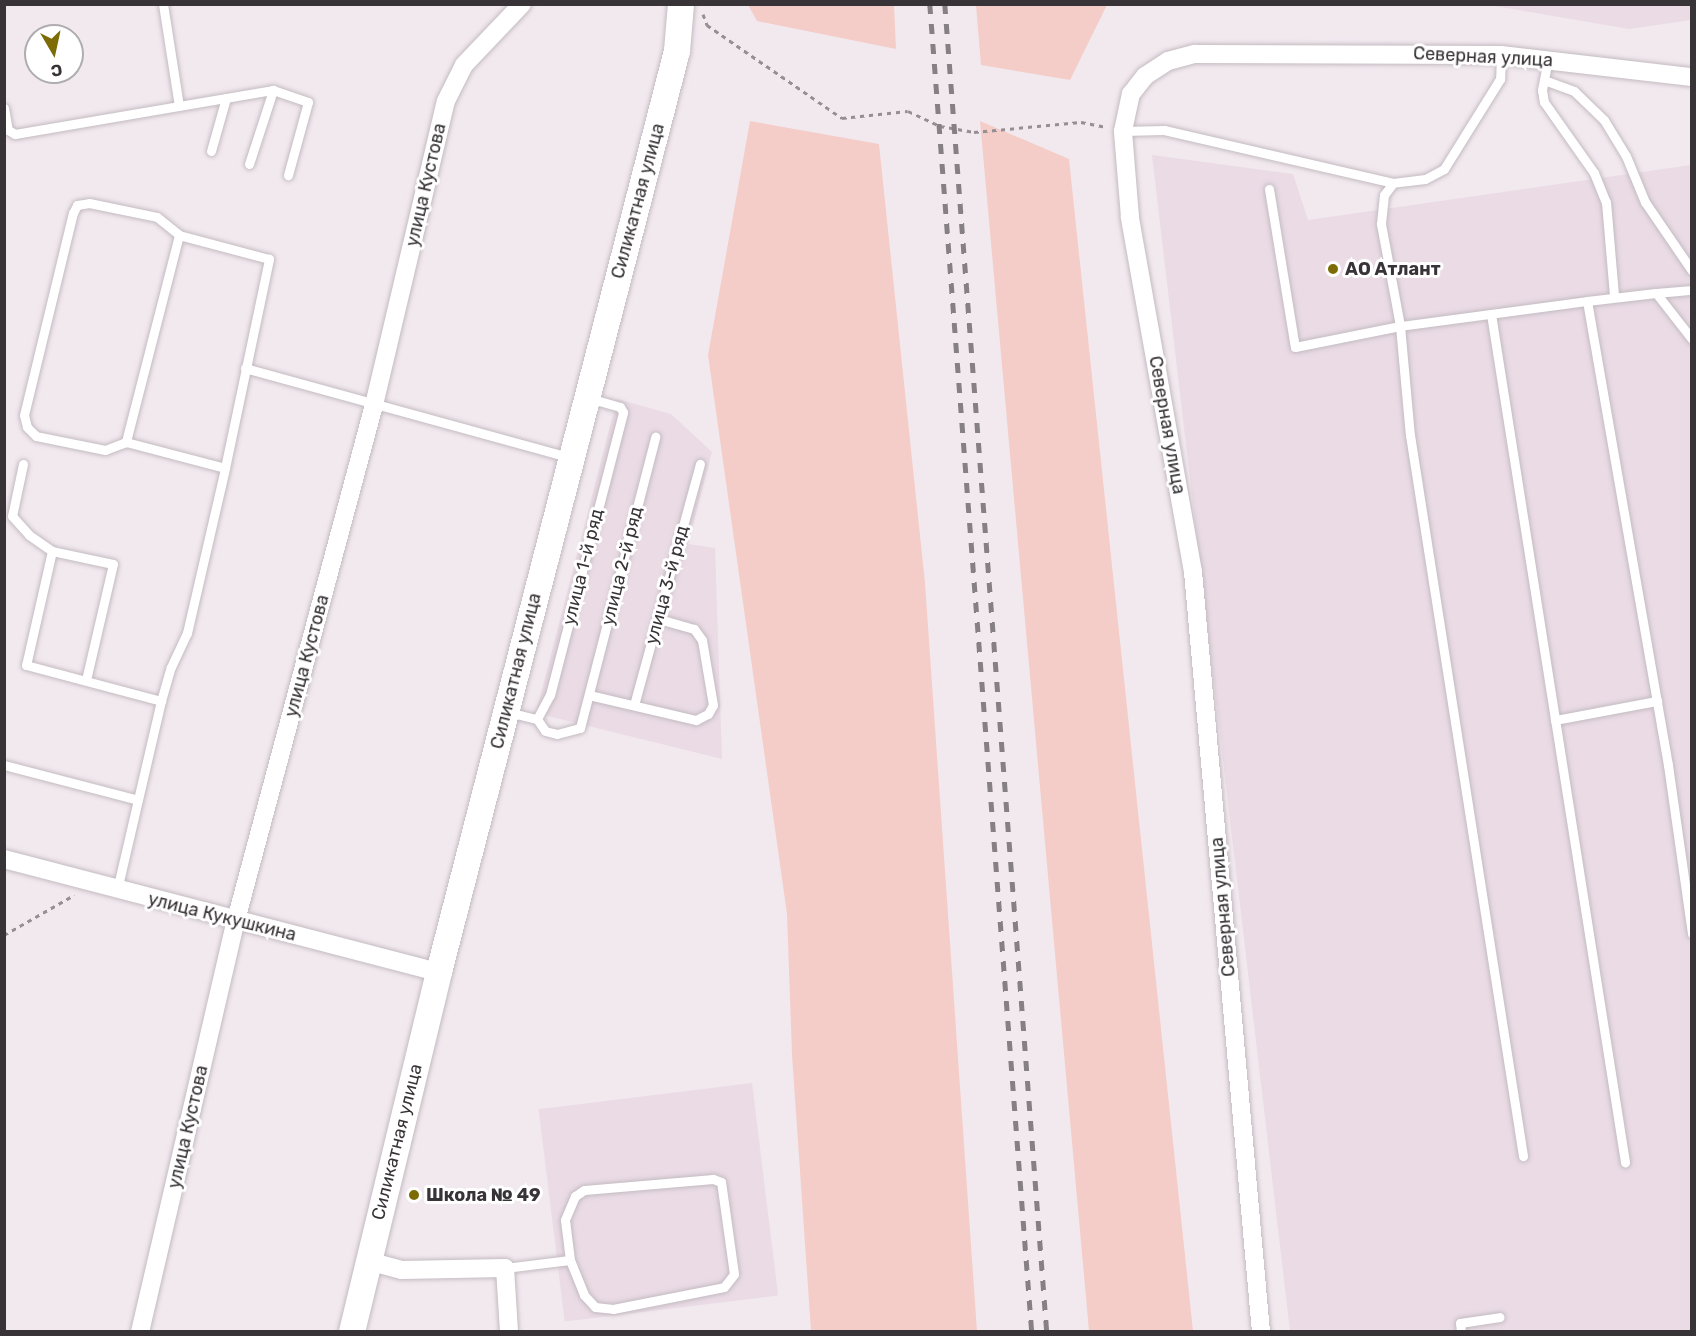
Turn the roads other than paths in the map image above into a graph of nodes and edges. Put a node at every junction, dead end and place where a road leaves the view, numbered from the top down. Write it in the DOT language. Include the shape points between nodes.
graph roads {
  1 [pos="163,4"];
  2 [pos="522,4"];
  3 [pos="688,7"];
  4 [pos="1501,55"];
  5 [pos="1548,59"];
  6 [pos="1692,77"];
  7 [pos="1544,80"];
  8 [pos="273,90"];
  9 [pos="226,98"];
  10 [pos="179,106"];
  11 [pos="4,108"];
  12 [pos="1123,131"];
  13 [pos="211,152"];
  14 [pos="249,164"];
  15 [pos="288,175"];
  16 [pos="1393,183"];
  17 [pos="1269,189"];
  18 [pos="179,235"];
  19 [pos="1692,271"];
  20 [pos="1692,290"];
  21 [pos="1656,293"];
  22 [pos="1614,296"];
  23 [pos="1587,301"];
  24 [pos="1491,314"];
  25 [pos="1400,326"];
  26 [pos="1692,339"];
  27 [pos="245,368"];
  28 [pos="587,398"];
  29 [pos="374,405"];
  30 [pos="655,437"];
  31 [pos="126,442"];
  32 [pos="572,457"];
  33 [pos="22,464"];
  34 [pos="700,464"];
  35 [pos="225,468"];
  36 [pos="52,550"];
  37 [pos="658,619"];
  38 [pos="86,680"];
  39 [pos="589,695"];
  40 [pos="161,701"];
  41 [pos="1657,701"];
  42 [pos="634,705"];
  43 [pos="506,711"];
  44 [pos="537,719"];
  45 [pos="1555,720"];
  46 [pos="4,765"];
  47 [pos="138,800"];
  48 [pos="4,859"];
  49 [pos="1688,880"];
  50 [pos="117,890"];
  51 [pos="236,920"];
  52 [pos="1692,933"];
  53 [pos="439,972"];
  54 [pos="1523,1156"];
  55 [pos="1625,1162"];
  56 [pos="570,1260"];
  57 [pos="368,1261"];
  58 [pos="504,1268"];
  59 [pos="1500,1317"];
  60 [pos="140,1332"];
  61 [pos="352,1332"];
  62 [pos="508,1332"];
  63 [pos="1262,1332"];
  64 [pos="1461,1332"];
  1 -- 10 [label="lane"];
  2 -- 29 [label="street, улица Кустова" via="464,65 446,101"];
  3 -- 28 [label="street, Силикатная улица"];
  4 -- 5 [label="street, Северная улица"];
  4 -- 12 [label="street, Северная улица" via="1195,54 1168,61 1145,76 1131,94"];
  4 -- 16 [label="lane" via="1500,79 1444,169 1425,179"];
  5 -- 6 [label="street, Северная улица"];
  5 -- 7 [label="lane"];
  7 -- 19 [label="lane" via="1574,91 1605,120 1645,201"];
  7 -- 22 [label="lane" via="1544,102 1594,174 1606,202"];
  8 -- 9 [label="lane"];
  8 -- 14 [label="lane"];
  8 -- 15 [label="lane" via="308,102"];
  9 -- 10 [label="lane"];
  9 -- 13 [label="lane"];
  10 -- 11 [label="lane" via="15,134 8,130"];
  12 -- 16 [label="lane" via="1164,130"];
  12 -- 63 [label="street, Северная улица" via="1130,217 1192,572"];
  16 -- 25 [label="lane" via="1384,195 1381,224"];
  17 -- 25 [label="lane" via="1295,347"];
  18 -- 27 [label="lane" via="269,259"];
  18 -- 31 [label="lane"];
  18 -- 31 [label="lane" via="157,217 89,203 77,205 72,213 24,416 27,427 36,436 105,450"];
  20 -- 21 [label="lane"];
  21 -- 22 [label="lane"];
  21 -- 26 [label="lane"];
  22 -- 23 [label="lane"];
  23 -- 24 [label="lane"];
  23 -- 41 [label="lane"];
  24 -- 25 [label="lane"];
  24 -- 45 [label="lane"];
  25 -- 54 [label="lane" via="1410,435"];
  27 -- 29 [label="lane"];
  27 -- 35 [label="lane"];
  28 -- 32 [label="street, Силикатная улица"];
  28 -- 44 [label="lane, улица 1-й ряд" via="620,407 623,412 550,694"];
  29 -- 32 [label="lane"];
  29 -- 51 [label="street, улица Кустова"];
  30 -- 39 [label="lane, улица 2-й ряд"];
  31 -- 35 [label="lane"];
  32 -- 43 [label="street, Силикатная улица"];
  33 -- 36 [label="lane" via="12,516 29,535"];
  34 -- 37 [label="lane, улица 3-й ряд"];
  35 -- 40 [label="lane" via="187,633"];
  36 -- 38 [label="lane" via="26,665"];
  36 -- 38 [label="lane" via="113,564"];
  37 -- 42 [label="lane, улица 3-й ряд"];
  37 -- 42 [label="lane" via="694,629 702,640 713,705 708,714 696,720"];
  38 -- 40 [label="lane"];
  39 -- 42 [label="lane"];
  39 -- 44 [label="lane, улица 2-й ряд" via="580,728 568,734 545,731"];
  40 -- 47 [label="lane"];
  41 -- 45 [label="lane"];
  41 -- 49 [label="lane"];
  43 -- 44 [label="lane, улица 2-й ряд"];
  43 -- 53 [label="street, Силикатная улица"];
  45 -- 55 [label="lane"];
  46 -- 47 [label="lane"];
  47 -- 50 [label="lane"];
  48 -- 50 [label="street, улица Кукушкина"];
  49 -- 52 [label="lane"];
  50 -- 51 [label="street, улица Кукушкина"];
  51 -- 53 [label="street, улица Кукушкина"];
  51 -- 60 [label="street, улица Кустова"];
  53 -- 57 [label="street, Силикатная улица"];
  56 -- 56 [label="lane" via="584,1295 595,1307 613,1309 724,1287 734,1274 721,1182 713,1179 584,1190 575,1196 566,1220"];
  56 -- 58 [label="lane"];
  57 -- 58 [label="street" via="402,1270"];
  57 -- 61 [label="street, Силикатная улица"];
  58 -- 62 [label="street"];
  59 -- 64 [label="lane" via="1460,1323"];
}
